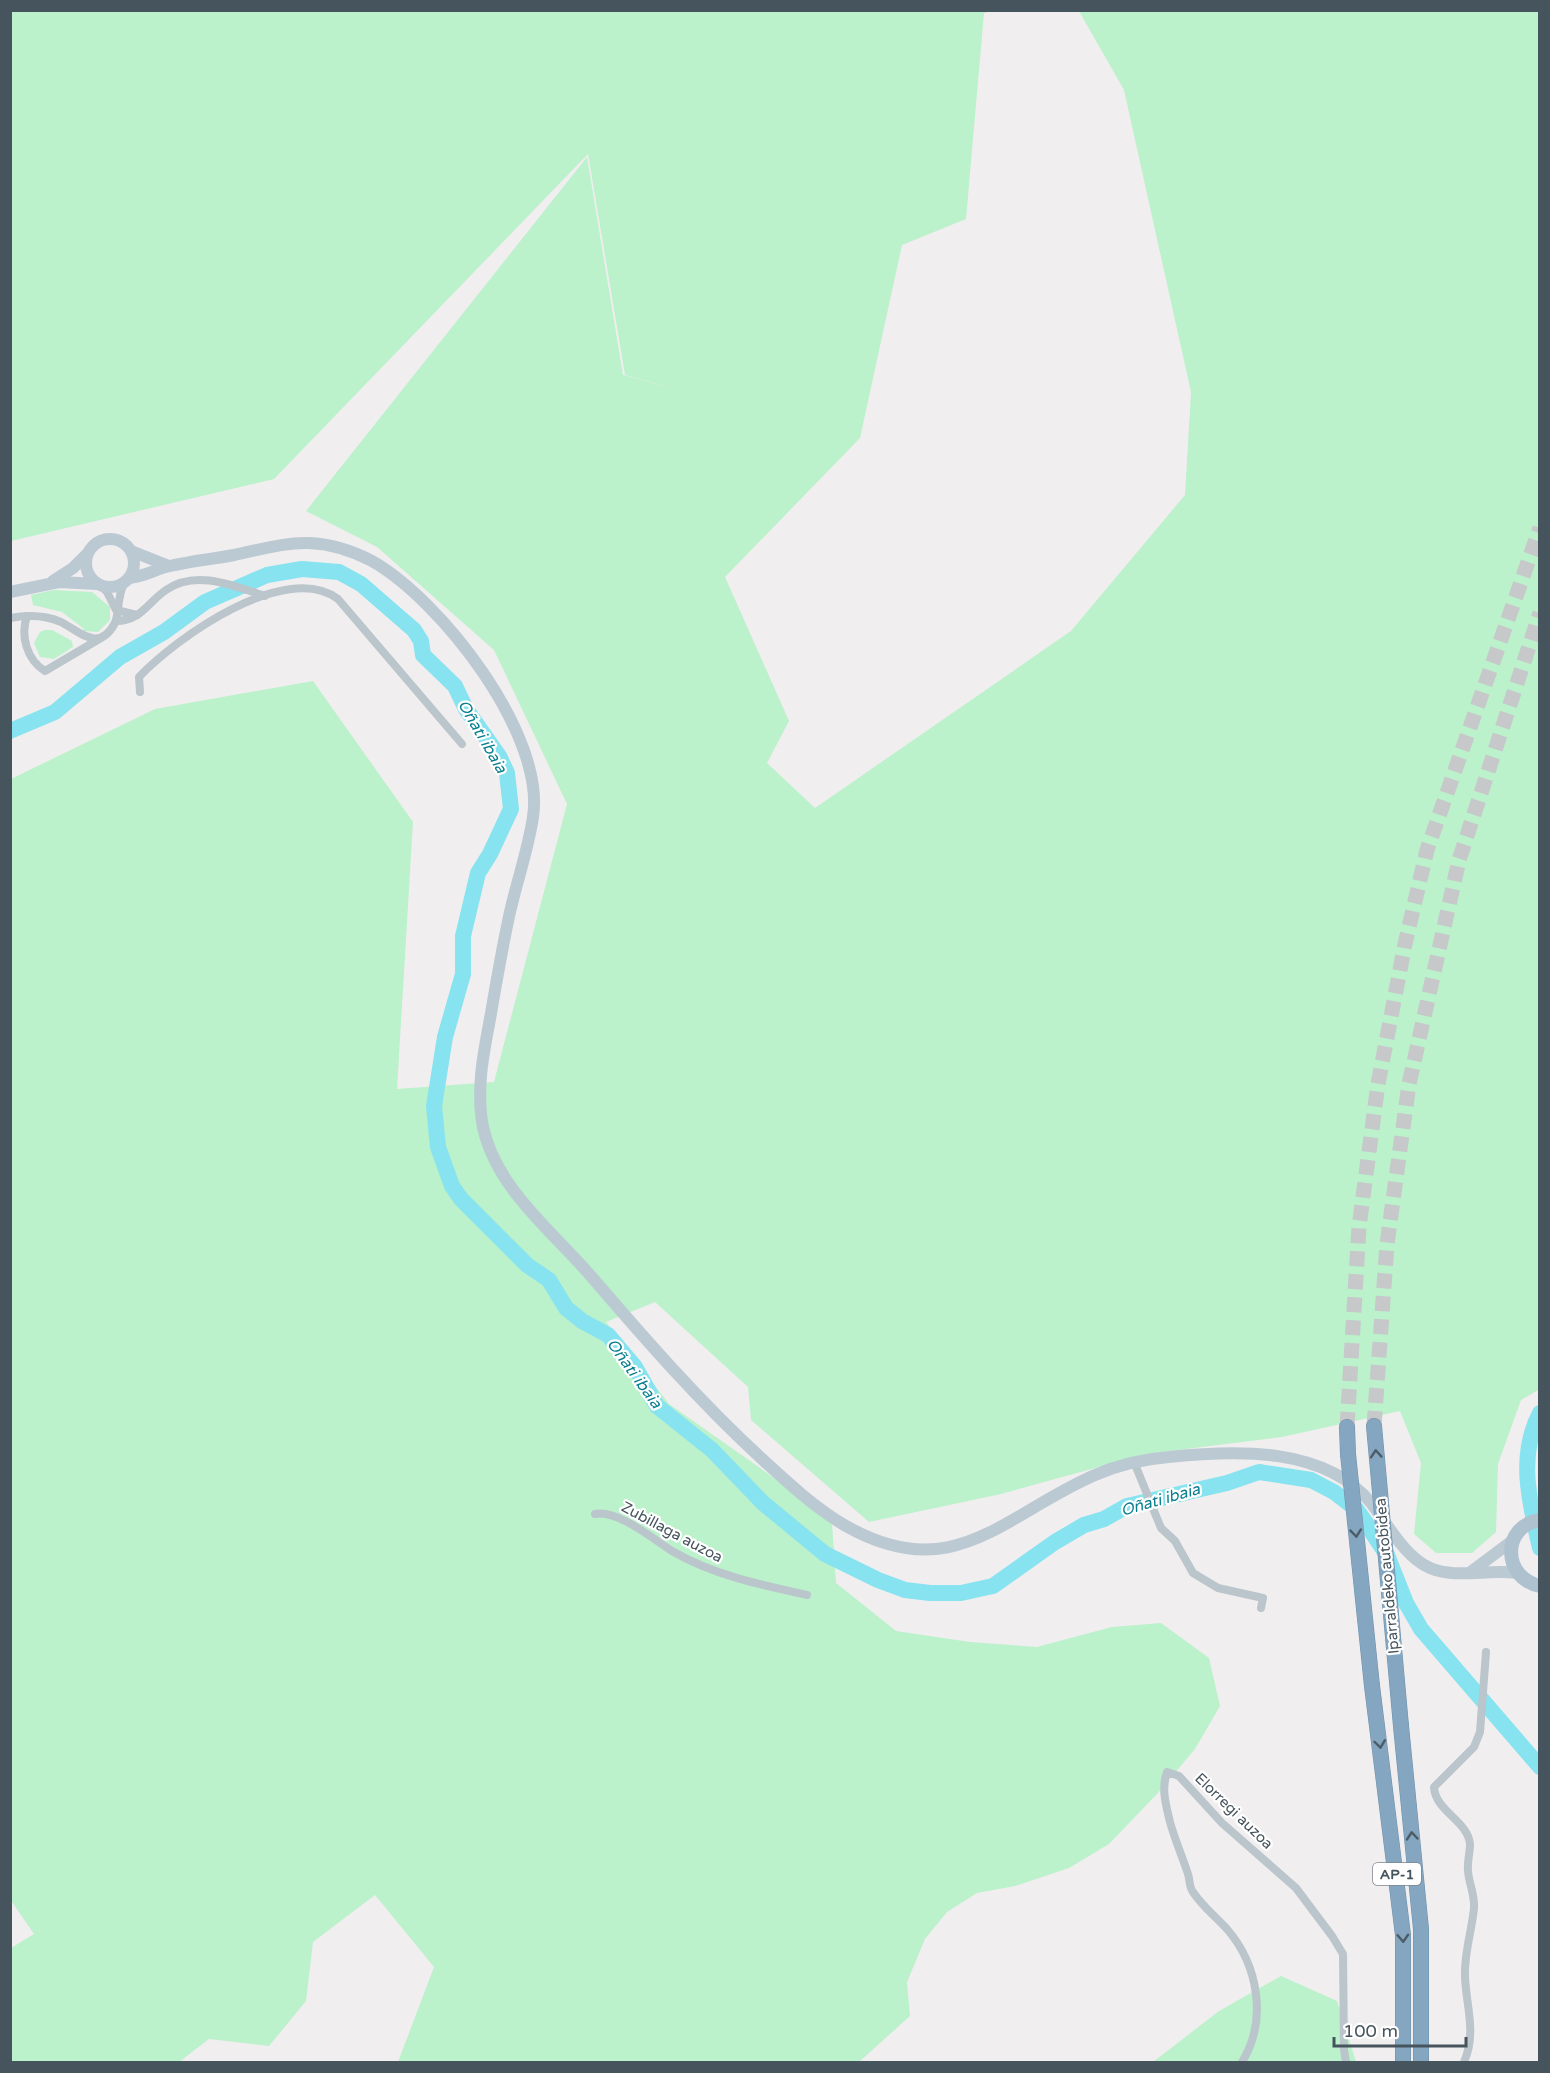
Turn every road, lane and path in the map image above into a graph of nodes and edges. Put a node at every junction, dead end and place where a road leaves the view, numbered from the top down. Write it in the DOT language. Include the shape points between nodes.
graph roads {
  1 [pos="131,551"];
  2 [pos="88,553"];
  3 [pos="169,566"];
  4 [pos="126,581"];
  5 [pos="50,583"];
  6 [pos="99,585"];
  7 [pos="10,592"];
  8 [pos="265,596"];
  9 [pos="116,610"];
  10 [pos="137,615"];
  11 [pos="27,616"];
  12 [pos="10,618"];
  13 [pos="116,621"];
  14 [pos="103,636"];
  15 [pos="140,692"];
  16 [pos="462,744"];
  17 [pos="1374,1426"];
  18 [pos="1347,1427"];
  19 [pos="1134,1462"];
  20 [pos="595,1514"];
  21 [pos="1539,1520"];
  22 [pos="1512,1541"];
  23 [pos="1472,1571"];
  24 [pos="1516,1573"];
  25 [pos="1538,1586"];
  26 [pos="807,1595"];
  27 [pos="1261,1608"];
  28 [pos="1486,1652"];
  29 [pos="1242,2062"];
  30 [pos="1346,2062"];
  31 [pos="1403,2062"];
  32 [pos="1421,2062"];
  33 [pos="1464,2062"];
  1 -- 2 [label="main road" via="112,538 102,540"];
  1 -- 3 [label="main road"];
  1 -- 4 [label="main road" via="135,564"];
  2 -- 5 [label="main road"];
  2 -- 6 [label="main road" via="87,571"];
  3 -- 4 [label="main road"];
  3 -- 19 [label="main road" via="294,543 348,550 389,572 416,595 482,672 523,745 531,765 535,798 482,1064 481,1108 489,1147 517,1195 642,1337 734,1433 830,1517 874,1540 909,1548 939,1549 985,1537 1096,1474"];
  4 -- 6 [label="main road" via="111,588"];
  4 -- 9 [label="street"];
  5 -- 6 [label="main road"];
  5 -- 7 [label="main road"];
  6 -- 9 [label="street"];
  8 -- 10 [label="street" via="224,582 177,584"];
  8 -- 15 [label="street" via="198,626 169,648 139,677"];
  8 -- 16 [label="street" via="306,589 326,590 338,599"];
  9 -- 10 [label="street"];
  9 -- 13 [label="street"];
  10 -- 13 [label="street"];
  11 -- 12 [label="street"];
  11 -- 14 [label="street" via="60,622 87,638"];
  11 -- 14 [label="street" via="30,659 45,671"];
  13 -- 14 [label="street"];
  32 -- 17 [label="highway, Iparraldeko autobidea / AP-1, one-way, bridge" via="1421,1929"];
  18 -- 31 [label="highway, Iparraldeko autobidea / AP-1, one-way, bridge" via="1372,1686 1403,1935"];
  19 -- 23 [label="main road" via="1209,1454 1280,1457 1319,1466 1366,1497 1416,1559 1436,1570"];
  19 -- 27 [label="street" via="1161,1528 1175,1541 1193,1573 1214,1587 1263,1598"];
  20 -- 26 [label="street, Zubillaga auzoa" via="605,1512 619,1518 716,1572"];
  21 -- 22 [label="main road" via="1524,1525"];
  22 -- 23 [label="main road"];
  22 -- 24 [label="main road" via="1510,1558"];
  23 -- 24 [label="main road"];
  24 -- 25 [label="main road"];
  28 -- 33 [label="street" via="1480,1732 1473,1750 1434,1787 1437,1801 1470,1842 1468,1873 1474,1907 1465,1976 1472,2027 1471,2047"];
  29 -- 30 [label="street, Elorregi auzoa" via="1256,2014 1253,1977 1227,1930 1191,1889 1165,1801 1167,1772 1179,1776 1230,1829 1296,1888 1343,1954"];
}
